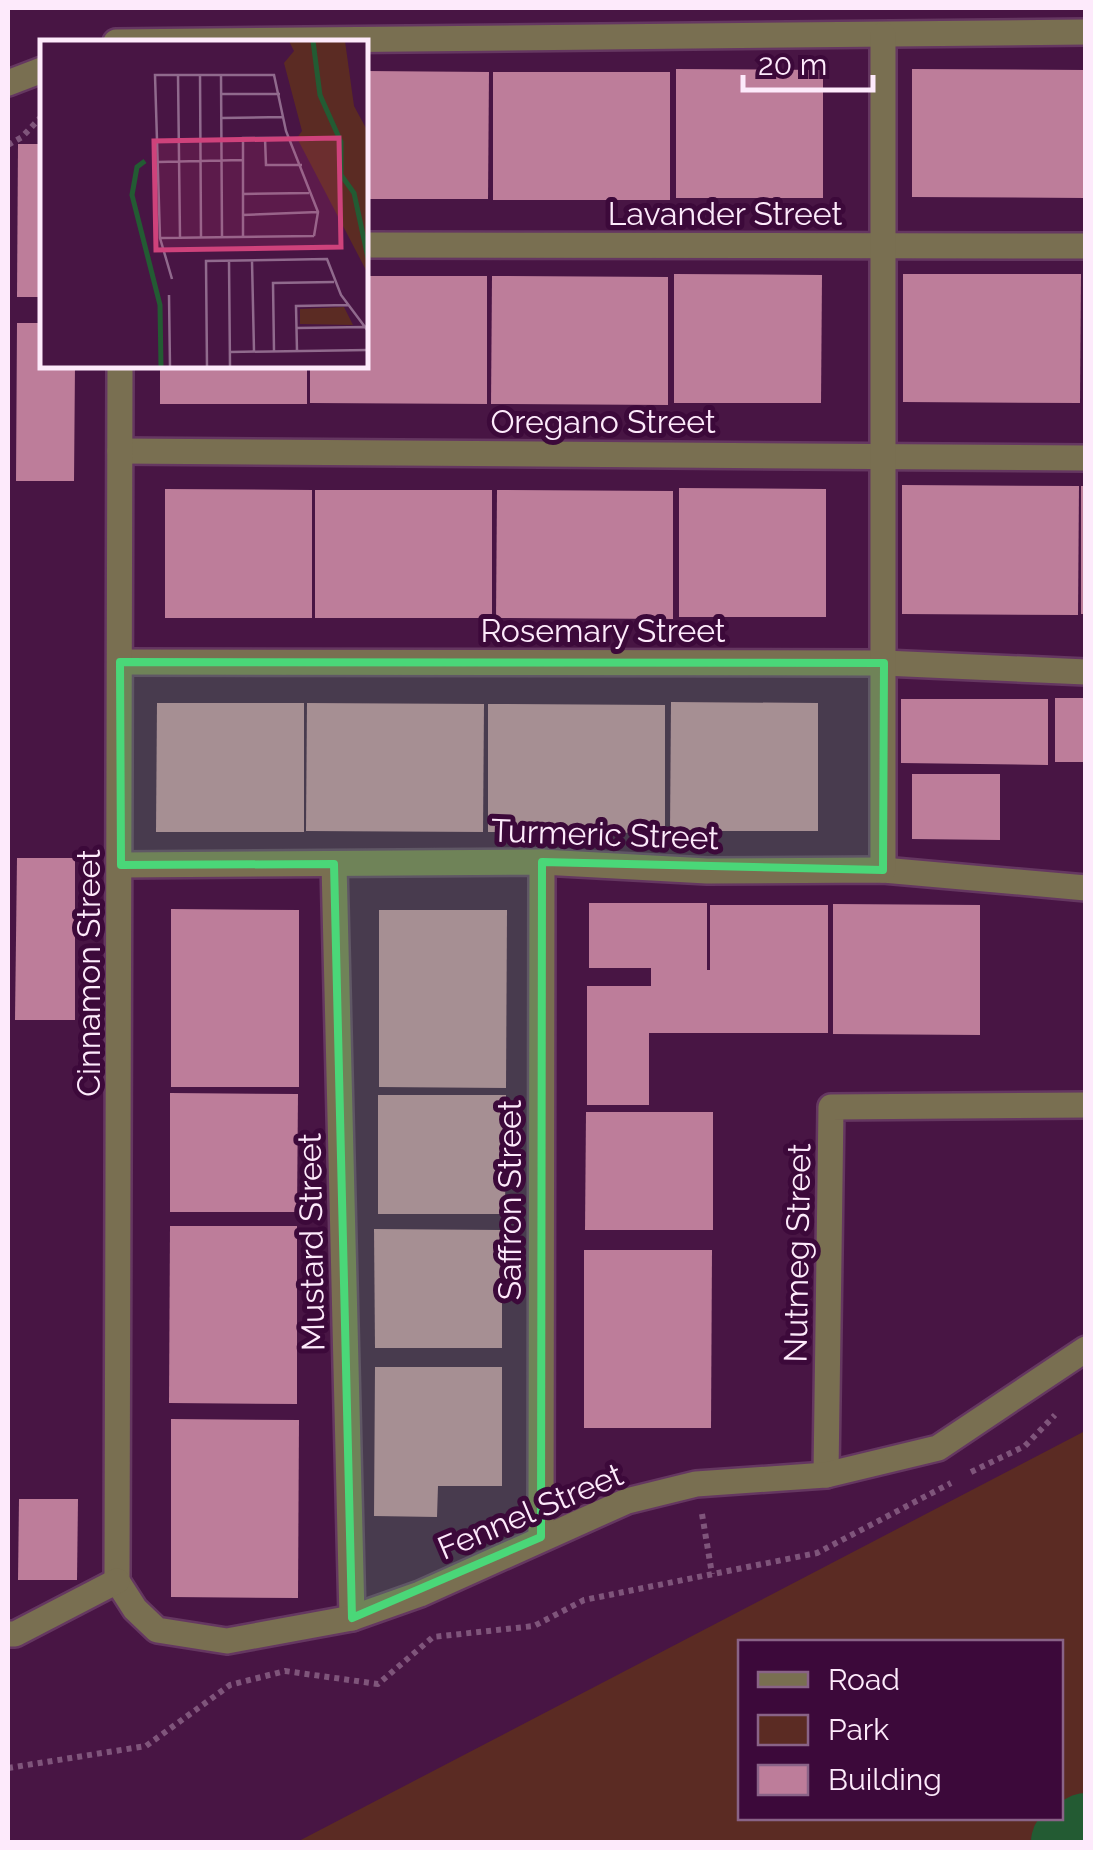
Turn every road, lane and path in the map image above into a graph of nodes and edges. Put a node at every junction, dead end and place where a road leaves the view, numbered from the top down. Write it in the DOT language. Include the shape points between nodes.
graph roads {
  1 [pos="1086,32"];
  2 [pos="883,36"];
  3 [pos="368,40"];
  4 [pos="40,71"];
  5 [pos="8,83"];
  6 [pos="40,118"];
  7 [pos="8,144"];
  8 [pos="368,245"];
  9 [pos="882,246"];
  10 [pos="1086,246"];
  11 [pos="120,368"];
  12 [pos="120,451"];
  13 [pos="882,456"];
  14 [pos="1086,458"];
  15 [pos="120,662"];
  16 [pos="884,663"];
  17 [pos="1086,672"];
  18 [pos="542,862"];
  19 [pos="334,864"];
  20 [pos="121,865"];
  21 [pos="882,870"];
  22 [pos="1086,888"];
  23 [pos="1086,1105"];
  24 [pos="1086,1349"];
  25 [pos="1066,1404"];
  26 [pos="826,1475"];
  27 [pos="696,1484"];
  28 [pos="542,1537"];
  29 [pos="712,1574"];
  30 [pos="117,1581"];
  31 [pos="352,1618"];
  32 [pos="8,1634"];
  33 [pos="8,1768"];
  1 -- 2 [label="street"];
  2 -- 3 [label="street"];
  2 -- 9 [label="street"];
  4 -- 5 [label="street"];
  6 -- 7 [label="path"];
  8 -- 9 [label="street, Lavander Street"];
  9 -- 10 [label="street, Lavander Street"];
  9 -- 13 [label="street"];
  11 -- 12 [label="street, Cinnamon Street"];
  12 -- 13 [label="street, Oregano Street"];
  12 -- 15 [label="street, Cinnamon Street"];
  13 -- 14 [label="street, Oregano Street"];
  13 -- 16 [label="street"];
  15 -- 16 [label="street, Rosemary Street"];
  15 -- 20 [label="street, Cinnamon Street"];
  16 -- 17 [label="street, Rosemary Street"];
  16 -- 21 [label="street"];
  18 -- 19 [label="street, Turmeric Street"];
  18 -- 21 [label="street, Turmeric Street" via="706,871"];
  18 -- 28 [label="street, Saffron Street"];
  19 -- 20 [label="street, Turmeric Street"];
  19 -- 31 [label="street, Mustard Street"];
  20 -- 30 [label="street, Cinnamon Street"];
  21 -- 22 [label="street, Turmeric Street"];
  23 -- 26 [label="street, Nutmeg Street" via="831,1107"];
  24 -- 26 [label="street, Fennel Street" via="938,1448"];
  25 -- 29 [label="path" via="1024,1446 817,1553"];
  26 -- 27 [label="street, Fennel Street"];
  27 -- 28 [label="street, Fennel Street" via="627,1501"];
  27 -- 29 [label="path"];
  28 -- 31 [label="street, Fennel Street"];
  29 -- 33 [label="path" via="584,1600 534,1626 433,1637 378,1684 285,1671 230,1686 146,1746"];
  30 -- 31 [label="street, Fennel Street" via="157,1630 227,1641"];
  30 -- 32 [label="street"];
}
